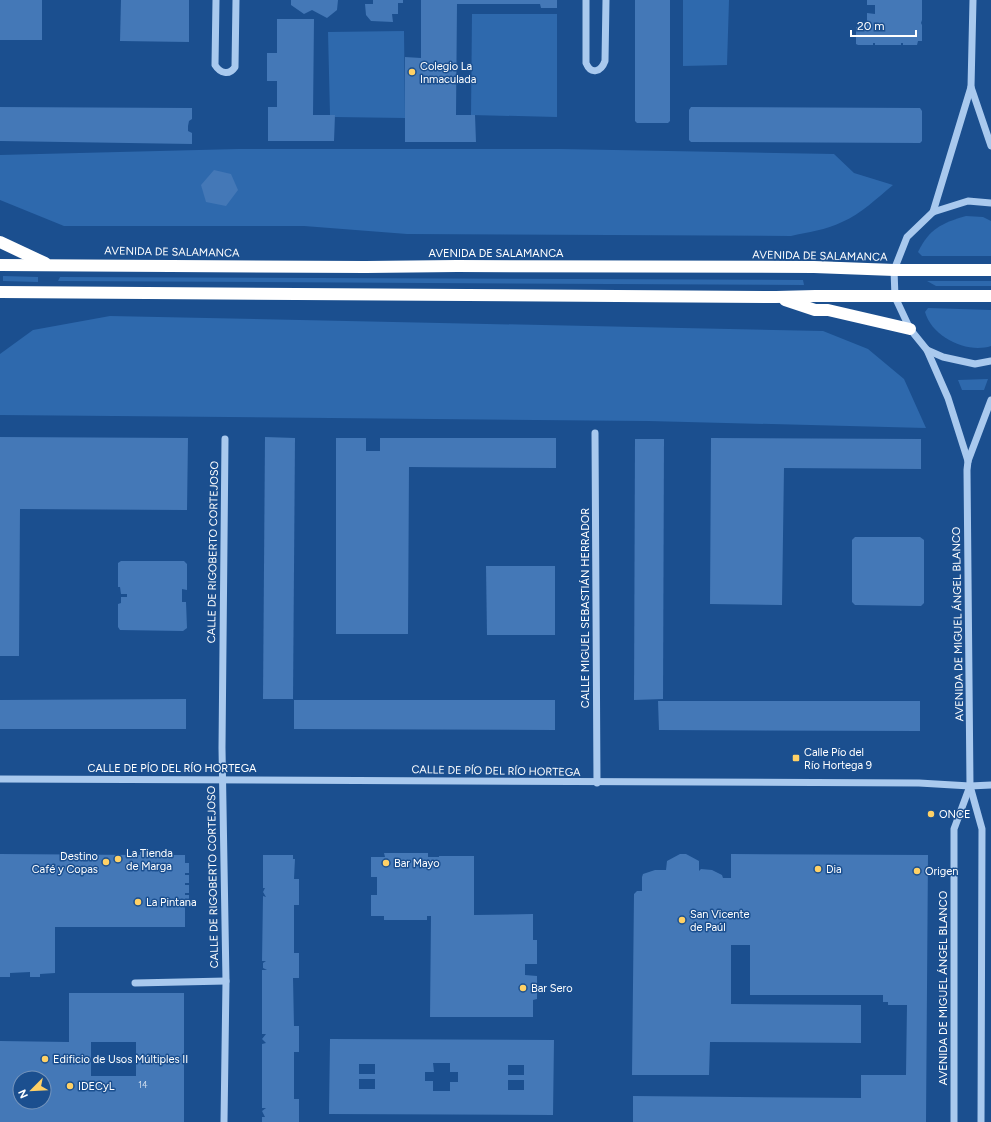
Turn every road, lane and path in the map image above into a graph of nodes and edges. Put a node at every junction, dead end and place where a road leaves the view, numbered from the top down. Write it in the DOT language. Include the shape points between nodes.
graph roads {
  1 [pos="216,0"];
  2 [pos="236,0"];
  3 [pos="586,0"];
  4 [pos="606,0"];
  5 [pos="973,0"];
  6 [pos="971,87"];
  7 [pos="991,146"];
  8 [pos="991,203"];
  9 [pos="933,212"];
  10 [pos="0,242"];
  11 [pos="48,264"];
  12 [pos="0,265"];
  13 [pos="894,270"];
  14 [pos="991,270"];
  15 [pos="0,292"];
  16 [pos="991,296"];
  17 [pos="894,297"];
  18 [pos="776,298"];
  19 [pos="910,328"];
  20 [pos="927,350"];
  21 [pos="991,361"];
  22 [pos="991,400"];
  23 [pos="595,433"];
  24 [pos="225,439"];
  25 [pos="968,461"];
  26 [pos="0,779"];
  27 [pos="223,779"];
  28 [pos="597,783"];
  29 [pos="991,785"];
  30 [pos="970,786"];
  31 [pos="226,981"];
  32 [pos="135,983"];
  33 [pos="224,1122"];
  34 [pos="954,1122"];
  35 [pos="981,1122"];
  1 -- 2 [label="street" via="215,65 224,73 236,67"];
  3 -- 4 [label="street" via="586,63 595,71 599,70 605,61"];
  5 -- 6 [label="street"];
  6 -- 7 [label="street"];
  6 -- 9 [label="street"];
  8 -- 9 [label="street" via="968,201"];
  9 -- 13 [label="street" via="907,237"];
  10 -- 11 [label="highway"];
  11 -- 12 [label="highway, AVENIDA DE SALAMANCA"];
  11 -- 13 [label="highway, AVENIDA DE SALAMANCA" via="814,267"];
  13 -- 14 [label="highway, AVENIDA DE SALAMANCA"];
  13 -- 17 [label="street"];
  15 -- 18 [label="highway"];
  16 -- 17 [label="highway"];
  17 -- 18 [label="highway"];
  17 -- 19 [label="street, AVENIDA DE MIGUEL ÁNGEL BLANCO"];
  18 -- 19 [label="highway" via="815,310 828,310"];
  19 -- 20 [label="street, AVENIDA DE MIGUEL ÁNGEL BLANCO"];
  20 -- 21 [label="street" via="943,357 975,364"];
  20 -- 25 [label="street, AVENIDA DE MIGUEL ÁNGEL BLANCO" via="948,398"];
  22 -- 25 [label="street, AVENIDA DE MIGUEL ÁNGEL BLANCO"];
  23 -- 28 [label="street, CALLE MIGUEL SEBASTIÁN HERRADOR"];
  24 -- 27 [label="street, CALLE DE RIGOBERTO CORTEJOSO"];
  25 -- 30 [label="street, AVENIDA DE MIGUEL ÁNGEL BLANCO"];
  26 -- 27 [label="street, CALLE DE PÍO DEL RÍO HORTEGA"];
  27 -- 28 [label="street, CALLE DE PÍO DEL RÍO HORTEGA"];
  27 -- 31 [label="street, CALLE DE RIGOBERTO CORTEJOSO"];
  28 -- 30 [label="street, CALLE DE PÍO DEL RÍO HORTEGA" via="919,783"];
  29 -- 30 [label="street, CALLE DE PÍO DEL RÍO HORTEGA"];
  30 -- 34 [label="street, AVENIDA DE MIGUEL ÁNGEL BLANCO" via="954,829"];
  30 -- 35 [label="street, AVENIDA DE MIGUEL ÁNGEL BLANCO" via="982,829"];
  31 -- 32 [label="street"];
  31 -- 33 [label="street, CALLE DE RIGOBERTO CORTEJOSO"];
}
